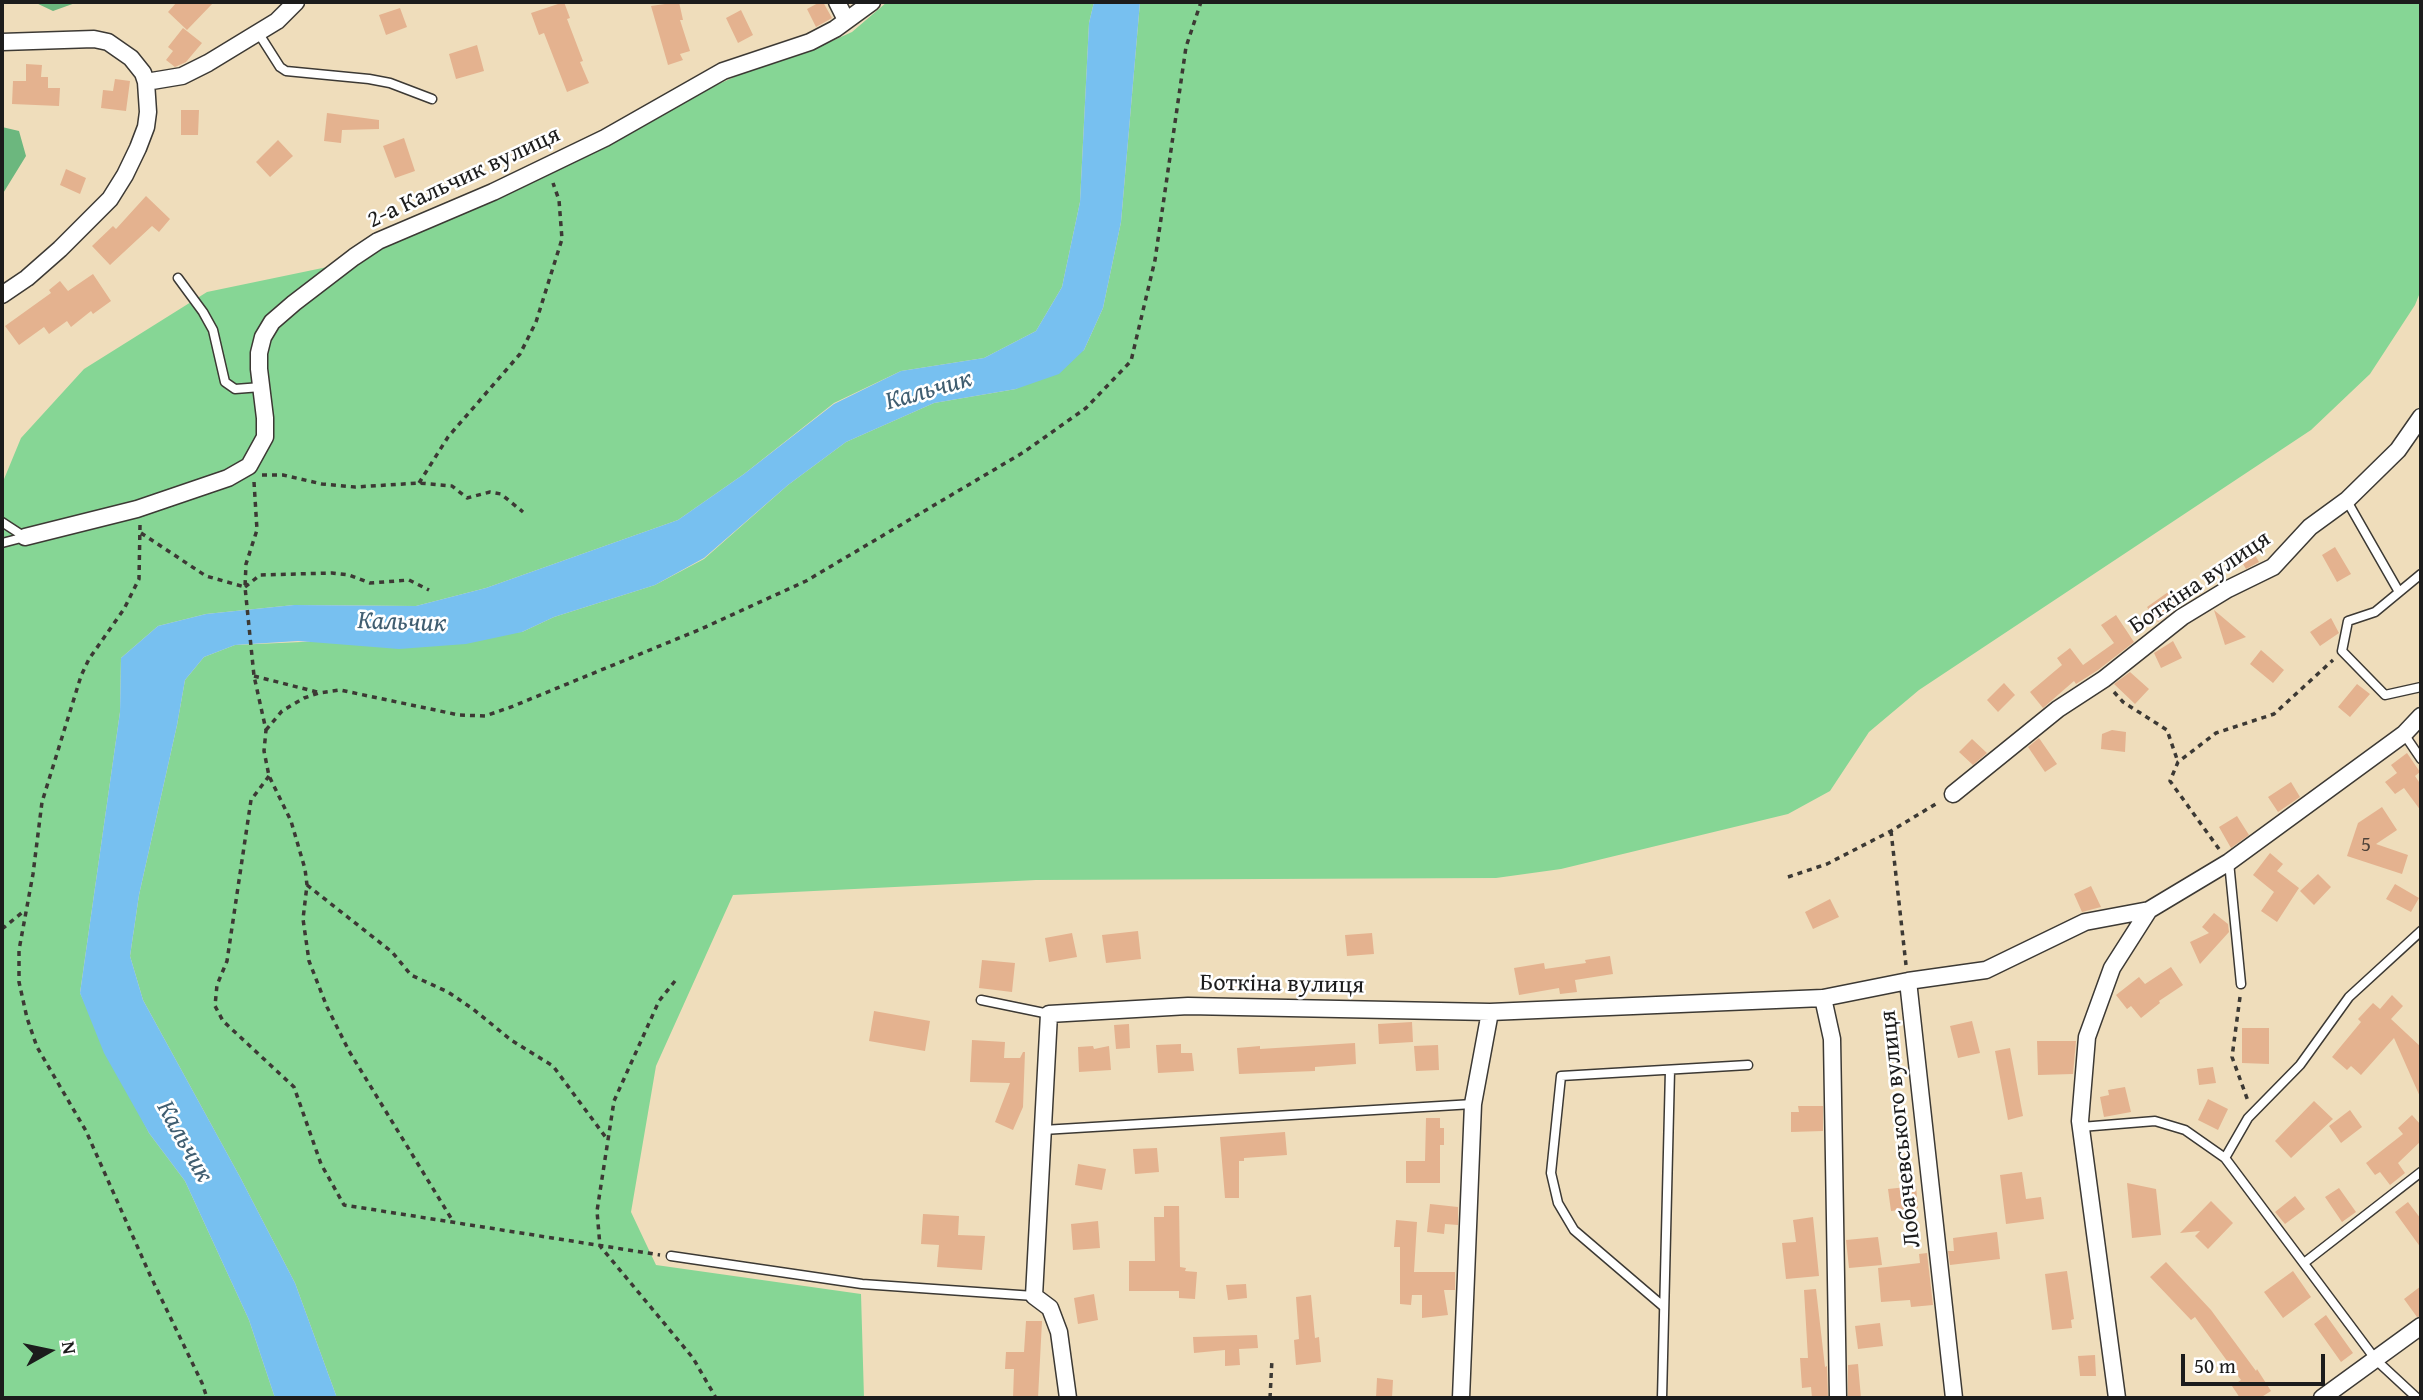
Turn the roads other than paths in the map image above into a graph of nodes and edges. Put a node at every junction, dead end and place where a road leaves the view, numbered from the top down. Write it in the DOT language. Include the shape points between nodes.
graph roads {
  1 [pos="296,2"];
  2 [pos="837,2"];
  3 [pos="873,2"];
  4 [pos="846,20"];
  5 [pos="259,34"];
  6 [pos="2,42"];
  7 [pos="146,82"];
  8 [pos="432,99"];
  9 [pos="178,278"];
  10 [pos="2,295"];
  11 [pos="261,387"];
  12 [pos="2421,417"];
  13 [pos="2347,500"];
  14 [pos="2,522"];
  15 [pos="25,537"];
  16 [pos="2,543"];
  17 [pos="2421,574"];
  18 [pos="2399,592"];
  19 [pos="2421,687"];
  20 [pos="2421,716"];
  21 [pos="2404,734"];
  22 [pos="2421,759"];
  23 [pos="1953,793"];
  24 [pos="2228,862"];
  25 [pos="2149,910"];
  26 [pos="2421,931"];
  27 [pos="1908,981"];
  28 [pos="2241,984"];
  29 [pos="1823,998"];
  30 [pos="981,1000"];
  31 [pos="1490,1012"];
  32 [pos="1049,1014"];
  33 [pos="1748,1065"];
  34 [pos="1670,1070"];
  35 [pos="1473,1104"];
  36 [pos="2081,1127"];
  37 [pos="1043,1130"];
  38 [pos="2225,1158"];
  39 [pos="2421,1172"];
  40 [pos="671,1256"];
  41 [pos="2304,1263"];
  42 [pos="1034,1296"];
  43 [pos="1664,1307"];
  44 [pos="2421,1326"];
  45 [pos="2376,1360"];
  46 [pos="1069,1398"];
  47 [pos="1461,1398"];
  48 [pos="1662,1398"];
  49 [pos="1838,1398"];
  50 [pos="1954,1398"];
  51 [pos="2117,1398"];
  52 [pos="2322,1398"];
  53 [pos="2417,1398"];
  1 -- 5 [label="street"];
  2 -- 4 [label="street"];
  3 -- 4 [label="street, 2-а Кальчик вулиця"];
  4 -- 11 [label="street, 2-а Кальчик вулиця" via="810,42 723,71 619,131 493,192 385,237 334,272 268,328 259,353"];
  5 -- 7 [label="street" via="181,76"];
  5 -- 8 [label="lane" via="285,71 390,83"];
  6 -- 7 [label="street" via="94,38 108,42 139,66"];
  7 -- 10 [label="street" via="146,127 110,199 27,278"];
  9 -- 11 [label="lane" via="209,322 225,382 235,389"];
  11 -- 15 [label="street, 2-а Кальчик вулиця" via="265,437 249,466 228,478 137,509"];
  12 -- 13 [label="street, Боткіна вулиця" via="2398,450"];
  13 -- 18 [label="lane"];
  13 -- 23 [label="street, Боткіна вулиця" via="2310,527 2273,567 2182,617"];
  14 -- 15 [label="lane"];
  15 -- 16 [label="lane"];
  17 -- 18 [label="lane"];
  18 -- 19 [label="lane" via="2375,612 2348,621 2342,651 2385,695"];
  20 -- 21 [label="street, Лобачевського вулиця"];
  21 -- 22 [label="lane"];
  21 -- 24 [label="street, Лобачевського вулиця"];
  24 -- 25 [label="street, Лобачевського вулиця"];
  24 -- 28 [label="lane"];
  25 -- 27 [label="street, Лобачевського вулиця" via="2085,922 1986,971"];
  25 -- 36 [label="street, Лобачевського вулиця" via="2112,968 2087,1037"];
  26 -- 38 [label="lane" via="2349,997 2300,1065 2252,1114"];
  27 -- 29 [label="street, Боткіна вулиця"];
  27 -- 50 [label="street, Лобачевського вулиця"];
  29 -- 31 [label="street, Боткіна вулиця"];
  29 -- 49 [label="street" via="1832,1039"];
  30 -- 32 [label="lane"];
  31 -- 32 [label="street, Боткіна вулиця" via="1188,1006"];
  31 -- 35 [label="street"];
  32 -- 37 [label="street"];
  33 -- 34 [label="lane"];
  34 -- 43 [label="lane"];
  34 -- 43 [label="lane" via="1561,1076 1551,1173 1558,1203 1574,1230"];
  35 -- 37 [label="lane"];
  35 -- 47 [label="street"];
  36 -- 38 [label="lane" via="2155,1121 2185,1130"];
  36 -- 51 [label="street, Лобачевського вулиця"];
  37 -- 42 [label="street"];
  38 -- 41 [label="lane"];
  39 -- 41 [label="lane"];
  40 -- 42 [label="lane" via="863,1284"];
  41 -- 45 [label="lane"];
  42 -- 46 [label="street" via="1050,1308 1059,1332"];
  43 -- 48 [label="lane"];
  44 -- 45 [label="street"];
  45 -- 52 [label="street"];
  45 -- 53 [label="lane"];
}
